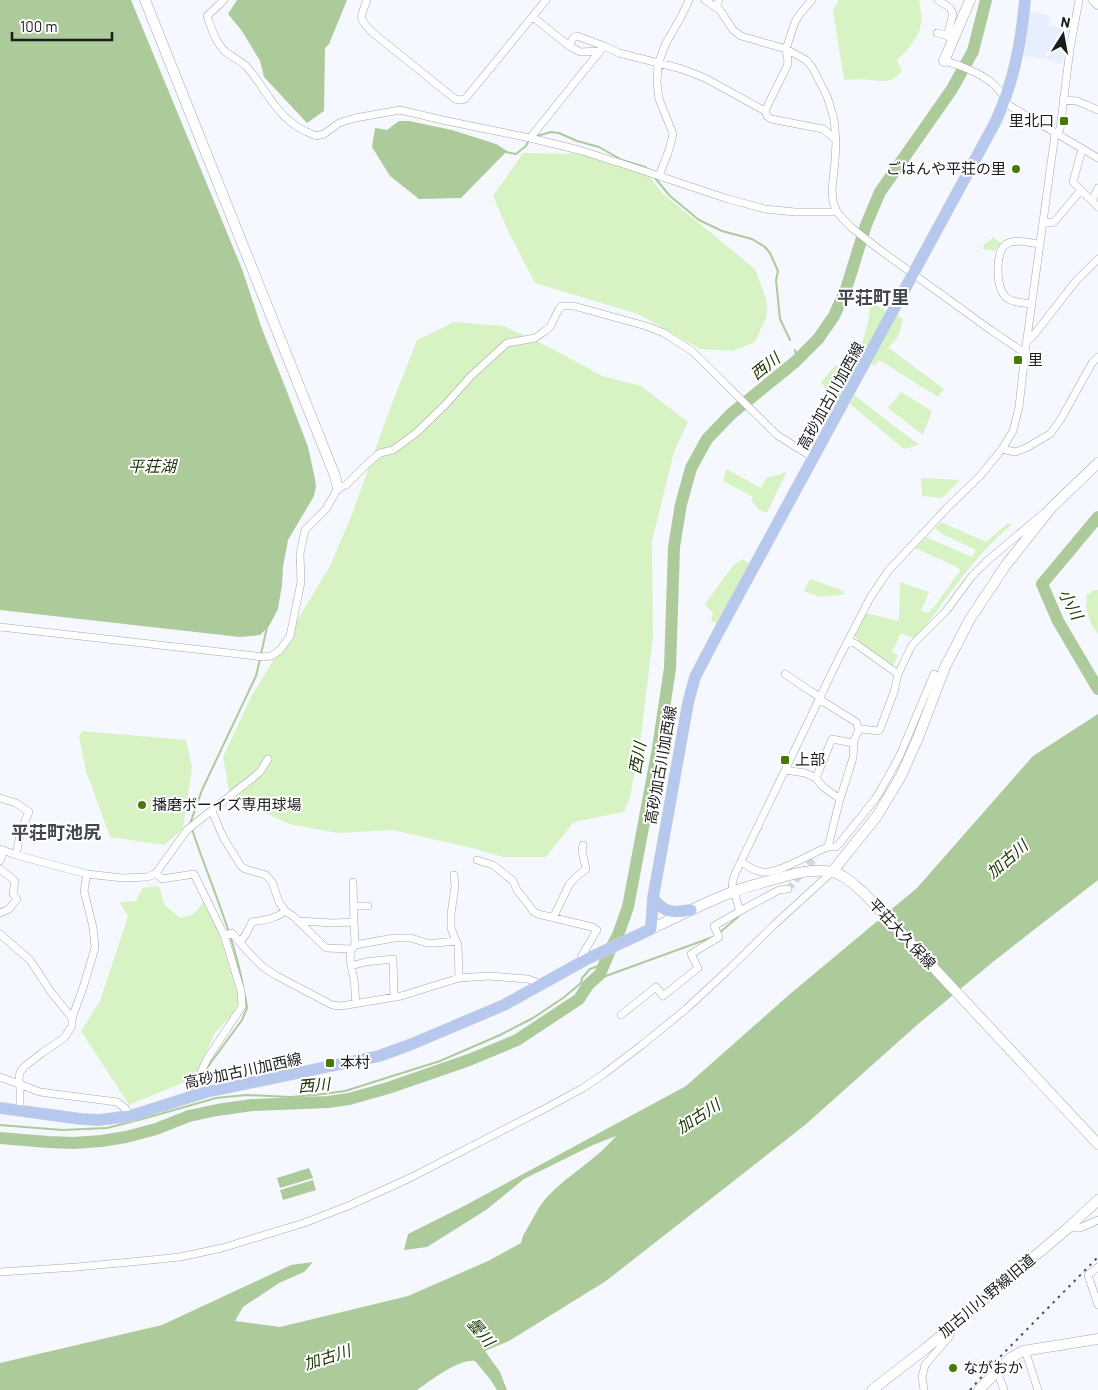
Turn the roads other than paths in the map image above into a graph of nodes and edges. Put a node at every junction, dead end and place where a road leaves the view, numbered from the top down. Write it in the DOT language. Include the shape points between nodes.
graph roads {
  1 [pos="144,0"];
  2 [pos="224,0"];
  3 [pos="367,0"];
  4 [pos="546,0"];
  5 [pos="689,0"];
  6 [pos="706,0"];
  7 [pos="812,0"];
  8 [pos="938,0"];
  9 [pos="970,0"];
  10 [pos="1025,0"];
  11 [pos="1079,0"];
  12 [pos="1094,0"];
  13 [pos="718,4"];
  14 [pos="1098,4"];
  15 [pos="533,17"];
  16 [pos="937,33"];
  17 [pos="950,38"];
  18 [pos="568,46"];
  19 [pos="602,48"];
  20 [pos="786,49"];
  21 [pos="946,62"];
  22 [pos="658,64"];
  23 [pos="1006,99"];
  24 [pos="1063,100"];
  25 [pos="1098,110"];
  26 [pos="765,111"];
  27 [pos="1055,134"];
  28 [pos="530,138"];
  29 [pos="836,139"];
  30 [pos="1082,149"];
  31 [pos="1098,158"];
  32 [pos="659,176"];
  33 [pos="1098,188"];
  34 [pos="1081,190"];
  35 [pos="1092,201"];
  36 [pos="1098,207"];
  37 [pos="837,212"];
  38 [pos="1043,221"];
  39 [pos="1040,244"];
  40 [pos="1098,259"];
  41 [pos="913,274"];
  42 [pos="1032,304"];
  43 [pos="1027,341"];
  44 [pos="1025,353"];
  45 [pos="1098,357"];
  46 [pos="1002,449"];
  47 [pos="814,458"];
  48 [pos="1098,463"];
  49 [pos="338,488"];
  50 [pos="1052,507"];
  51 [pos="0,627"];
  52 [pos="849,641"];
  53 [pos="785,674"];
  54 [pos="898,674"];
  55 [pos="934,674"];
  56 [pos="820,698"];
  57 [pos="859,730"];
  58 [pos="853,743"];
  59 [pos="268,759"];
  60 [pos="786,770"];
  61 [pos="816,778"];
  62 [pos="0,798"];
  63 [pos="840,799"];
  64 [pos="212,810"];
  65 [pos="583,845"];
  66 [pos="825,848"];
  67 [pos="2,849"];
  68 [pos="16,855"];
  69 [pos="477,860"];
  70 [pos="813,860"];
  71 [pos="0,861"];
  72 [pos="740,862"];
  73 [pos="0,869"];
  74 [pos="156,873"];
  75 [pos="835,873"];
  76 [pos="87,874"];
  77 [pos="454,875"];
  78 [pos="353,882"];
  79 [pos="788,889"];
  80 [pos="734,891"];
  81 [pos="653,898"];
  82 [pos="354,906"];
  83 [pos="368,906"];
  84 [pos="691,910"];
  85 [pos="285,911"];
  86 [pos="740,911"];
  87 [pos="0,913"];
  88 [pos="553,918"];
  89 [pos="298,921"];
  90 [pos="354,922"];
  91 [pos="651,929"];
  92 [pos="0,934"];
  93 [pos="224,935"];
  94 [pos="456,941"];
  95 [pos="240,942"];
  96 [pos="353,947"];
  97 [pos="586,960"];
  98 [pos="351,966"];
  99 [pos="459,978"];
  100 [pos="541,984"];
  101 [pos="394,997"];
  102 [pos="356,1003"];
  103 [pos="621,1015"];
  104 [pos="72,1018"];
  105 [pos="0,1077"];
  106 [pos="20,1084"];
  107 [pos="206,1092"];
  108 [pos="0,1108"];
  109 [pos="20,1111"];
  110 [pos="130,1116"];
  111 [pos="1098,1144"];
  112 [pos="1098,1200"];
  113 [pos="1098,1220"];
  114 [pos="1068,1228"];
  115 [pos="1098,1267"];
  116 [pos="0,1272"];
  117 [pos="1089,1278"];
  118 [pos="1098,1279"];
  119 [pos="1098,1305"];
  120 [pos="955,1323"];
  121 [pos="1098,1339"];
  122 [pos="1024,1350"];
  123 [pos="997,1371"];
  124 [pos="872,1390"];
  125 [pos="924,1390"];
  126 [pos="979,1390"];
  127 [pos="1004,1390"];
  128 [pos="1038,1390"];
  1 -- 49 [label="street"];
  2 -- 28 [label="street" via="208,16 218,44 244,64 285,117 316,136 355,118 400,110"];
  3 -- 15 [label="street" via="362,22 460,100 465,99"];
  4 -- 15 [label="street"];
  5 -- 22 [label="street"];
  6 -- 13 [label="street"];
  7 -- 20 [label="street" via="795,22"];
  8 -- 17 [label="street" via="953,14"];
  9 -- 17 [label="street"];
  10 -- 23 [label="main road, 高砂加古川加西線" via="1020,48"];
  11 -- 24 [label="street"];
  12 -- 14 [label="street"];
  13 -- 20 [label="street" via="733,30 741,36"];
  15 -- 18 [label="street"];
  16 -- 17 [label="street"];
  17 -- 21 [label="street"];
  18 -- 19 [label="street" via="580,52"];
  18 -- 19 [label="street" via="577,36"];
  19 -- 22 [label="street"];
  19 -- 28 [label="street"];
  20 -- 26 [label="street" via="787,66"];
  20 -- 29 [label="street" via="806,60 820,82 831,107"];
  21 -- 23 [label="street" via="992,83"];
  22 -- 26 [label="street" via="682,68 705,78"];
  22 -- 32 [label="street" via="659,99 672,134 670,150"];
  23 -- 27 [label="street" via="1010,106"];
  23 -- 41 [label="main road, 高砂加古川加西線"];
  24 -- 25 [label="street" via="1077,101"];
  24 -- 27 [label="street" via="1060,129"];
  26 -- 29 [label="street" via="772,119 823,129"];
  27 -- 30 [label="street"];
  27 -- 38 [label="street"];
  28 -- 32 [label="street" via="580,150"];
  29 -- 37 [label="street" via="832,189"];
  30 -- 31 [label="street"];
  30 -- 34 [label="street" via="1072,182"];
  32 -- 37 [label="street" via="764,209"];
  33 -- 35 [label="street"];
  34 -- 35 [label="street"];
  34 -- 38 [label="street" via="1055,221"];
  35 -- 36 [label="street"];
  37 -- 41 [label="street" via="852,228"];
  38 -- 39 [label="street"];
  39 -- 42 [label="street"];
  39 -- 42 [label="street" via="1011,242 1005,245 999,257 1001,291 1007,299"];
  40 -- 43 [label="street"];
  41 -- 44 [label="street"];
  41 -- 47 [label="main road, 高砂加古川加西線"];
  42 -- 43 [label="street"];
  43 -- 44 [label="street"];
  44 -- 46 [label="street" via="1019,406 1012,431"];
  45 -- 46 [label="street" via="1050,434 1015,452"];
  46 -- 52 [label="street" via="888,571 870,598"];
  47 -- 49 [label="street" via="777,435 692,351 664,333 583,308 562,306 550,327 535,338 506,343 416,434 374,458"];
  47 -- 81 [label="main road, 高砂加古川加西線" via="695,677"];
  48 -- 50 [label="street"];
  49 -- 51 [label="street" via="326,509 305,530 300,554 301,582 290,636 271,656"];
  50 -- 54 [label="street" via="972,576 946,611 912,645"];
  50 -- 75 [label="street" via="1006,565 970,619 956,644 890,797"];
  52 -- 54 [label="street"];
  52 -- 56 [label="street"];
  53 -- 56 [label="street"];
  54 -- 57 [label="street" via="880,729"];
  55 -- 66 [label="street" via="900,755 876,798 836,847"];
  56 -- 57 [label="street" via="856,722"];
  56 -- 60 [label="street"];
  57 -- 58 [label="street"];
  58 -- 61 [label="street" via="832,739"];
  58 -- 63 [label="street" via="853,758"];
  59 -- 64 [label="street" via="260,772"];
  60 -- 61 [label="street"];
  60 -- 72 [label="street"];
  61 -- 63 [label="street"];
  62 -- 68 [label="street" via="29,812"];
  63 -- 66 [label="street"];
  64 -- 74 [label="street" via="187,830"];
  64 -- 85 [label="street" via="241,866 266,875"];
  65 -- 88 [label="street" via="586,870 569,885"];
  66 -- 70 [label="street"];
  66 -- 72 [label="street" via="770,871 762,872"];
  67 -- 68 [label="street"];
  67 -- 71 [label="street"];
  68 -- 76 [label="street"];
  69 -- 88 [label="street" via="493,865 513,880 533,911"];
  72 -- 80 [label="street" via="732,881"];
  73 -- 87 [label="street" via="15,881 13,894 17,899 9,909"];
  74 -- 76 [label="street" via="148,877 123,878"];
  74 -- 93 [label="street" via="162,879 194,874"];
  75 -- 80 [label="street" via="798,873"];
  75 -- 111 [label="street, 平荘大久保線" via="864,893"];
  75 -- 116 [label="street" via="775,924 686,1009 605,1073 584,1088 410,1178 304,1223 222,1248 141,1262"];
  76 -- 104 [label="street" via="84,891 95,948"];
  77 -- 94 [label="street" via="451,928"];
  78 -- 82 [label="street"];
  79 -- 86 [label="street" via="779,890"];
  80 -- 84 [label="street"];
  80 -- 86 [label="street"];
  81 -- 84 [label="main road" via="667,911"];
  81 -- 91 [label="main road, 高砂加古川加西線"];
  82 -- 83 [label="street"];
  82 -- 90 [label="street"];
  84 -- 91 [label="street"];
  85 -- 89 [label="street"];
  85 -- 95 [label="street" via="269,919 252,922"];
  86 -- 103 [label="street" via="714,926 719,937 691,954 698,968 663,996 656,987"];
  88 -- 97 [label="street" via="597,930 581,957"];
  89 -- 90 [label="street"];
  89 -- 96 [label="street" via="326,948"];
  90 -- 96 [label="street"];
  91 -- 97 [label="main road, 高砂加古川加西線"];
  92 -- 104 [label="street" via="30,960"];
  93 -- 95 [label="street" via="232,933"];
  93 -- 107 [label="street" via="239,982 242,1006 201,1072"];
  94 -- 96 [label="street" via="436,944 394,938"];
  94 -- 99 [label="street"];
  95 -- 102 [label="street" via="263,967 322,1000 341,1006"];
  96 -- 98 [label="street"];
  97 -- 100 [label="main road, 高砂加古川加西線"];
  98 -- 101 [label="street" via="393,959"];
  98 -- 102 [label="street"];
  99 -- 100 [label="street" via="489,976 528,979"];
  99 -- 101 [label="street"];
  100 -- 107 [label="main road, 高砂加古川加西線" via="487,1013 379,1056"];
  101 -- 102 [label="street"];
  104 -- 106 [label="street" via="72,1026 64,1038 20,1072"];
  105 -- 106 [label="street"];
  106 -- 109 [label="street"];
  106 -- 110 [label="street" via="40,1092 117,1102"];
  107 -- 110 [label="main road, 高砂加古川加西線"];
  108 -- 109 [label="main road, 高砂加古川加西線"];
  109 -- 110 [label="main road, 高砂加古川加西線" via="99,1120"];
  112 -- 114 [label="street, 加古川小野線旧道"];
  113 -- 114 [label="street" via="1080,1228"];
  114 -- 120 [label="street, 加古川小野線旧道"];
  115 -- 117 [label="street"];
  117 -- 118 [label="street"];
  117 -- 119 [label="street"];
  120 -- 124 [label="street, 加古川小野線旧道"];
  120 -- 125 [label="street" via="950,1337 925,1365 922,1377"];
  121 -- 122 [label="street"];
  122 -- 123 [label="street" via="1008,1359"];
  122 -- 128 [label="street"];
  123 -- 126 [label="street"];
  123 -- 127 [label="street"];
}
